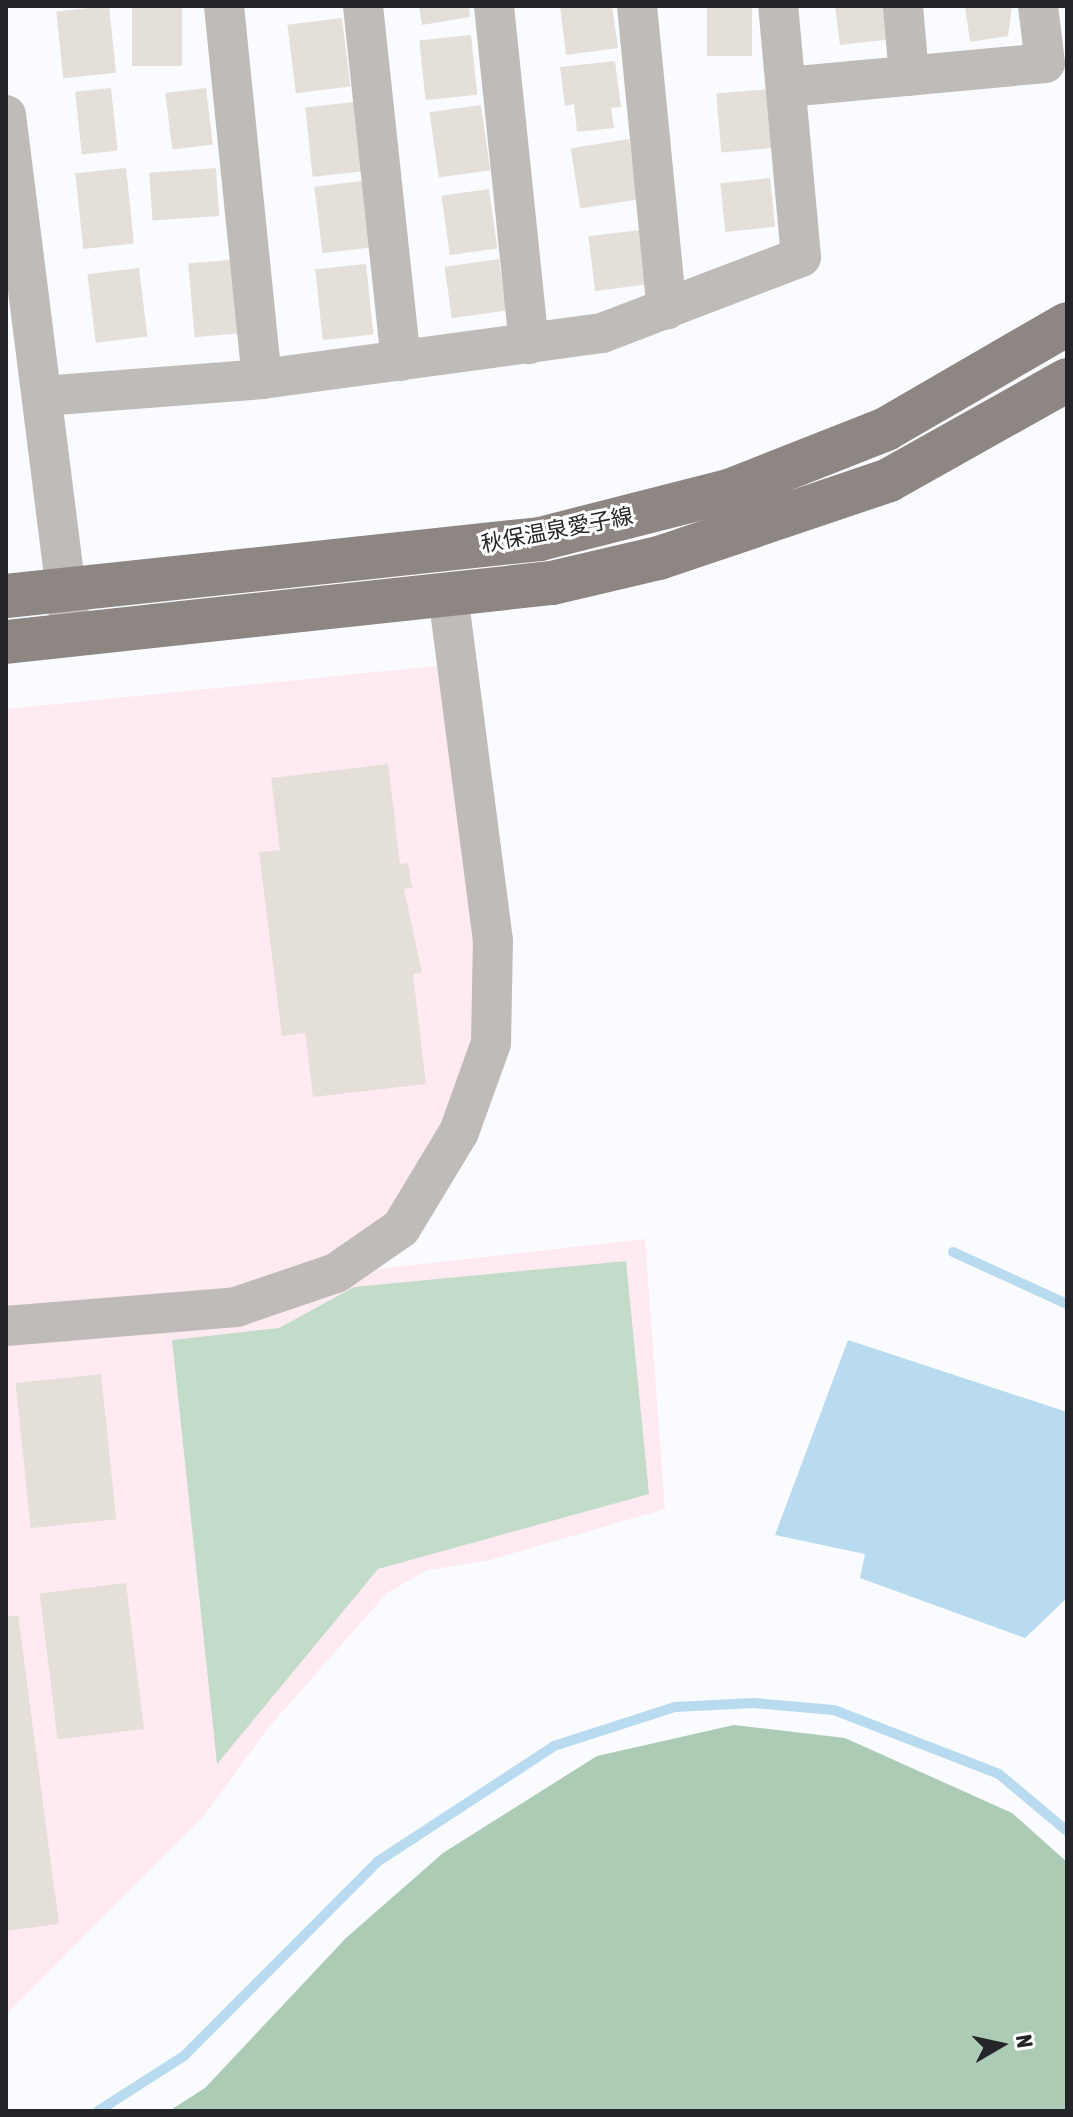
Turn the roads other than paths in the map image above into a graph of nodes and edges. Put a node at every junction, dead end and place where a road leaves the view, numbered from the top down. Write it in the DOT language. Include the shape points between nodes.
graph roads {
  1 [pos="224,6"];
  2 [pos="363,6"];
  3 [pos="494,6"];
  4 [pos="637,6"];
  5 [pos="778,6"];
  6 [pos="903,6"];
  7 [pos="1038,6"];
  8 [pos="909,76"];
  9 [pos="787,87"];
  10 [pos="6,115"];
  11 [pos="667,310"];
  12 [pos="1067,324"];
  13 [pos="529,344"];
  14 [pos="401,361"];
  15 [pos="262,379"];
  16 [pos="1067,380"];
  17 [pos="43,396"];
  18 [pos="68,589"];
  19 [pos="6,596"];
  20 [pos="448,596"];
  21 [pos="71,636"];
  22 [pos="6,642"];
  23 [pos="6,1326"];
  1 -- 15 [label="street"];
  2 -- 14 [label="street"];
  3 -- 13 [label="street"];
  4 -- 11 [label="street"];
  5 -- 9 [label="street"];
  6 -- 8 [label="street"];
  7 -- 8 [label="street" via="1045,63"];
  8 -- 9 [label="street"];
  9 -- 11 [label="street" via="801,257"];
  10 -- 17 [label="street"];
  11 -- 13 [label="street" via="602,333"];
  12 -- 18 [label="main road, 秋保温泉愛子線" via="886,429 729,491 540,539"];
  13 -- 14 [label="street"];
  14 -- 15 [label="street"];
  15 -- 17 [label="street"];
  16 -- 20 [label="main road" via="889,480 775,523 552,583"];
  17 -- 18 [label="street"];
  18 -- 19 [label="main road, 秋保温泉愛子線"];
  18 -- 21 [label="street"];
  20 -- 21 [label="main road"];
  20 -- 23 [label="street" via="493,941 491,1043 459,1132 401,1228 336,1273 236,1307"];
  21 -- 22 [label="main road"];
}
